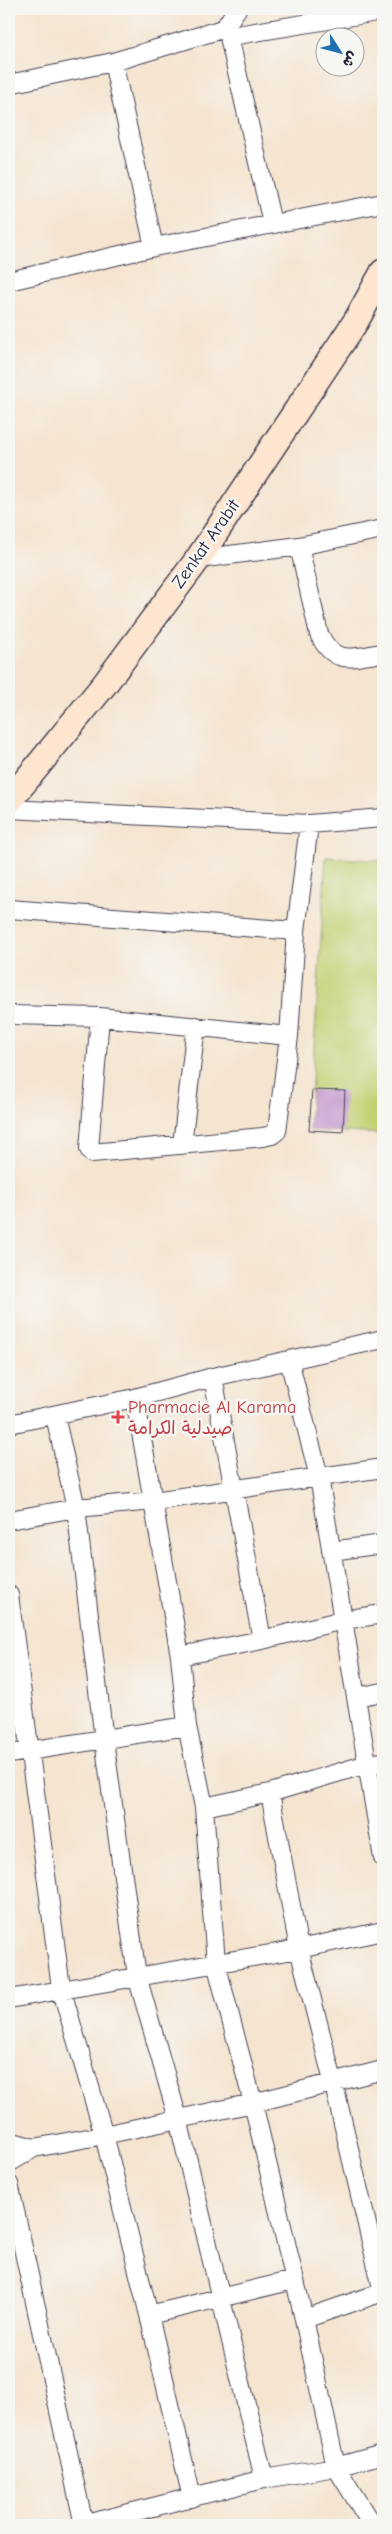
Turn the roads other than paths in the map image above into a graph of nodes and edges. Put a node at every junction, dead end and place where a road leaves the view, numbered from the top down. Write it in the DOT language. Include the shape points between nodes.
graph roads {
  1 [pos="237,9"];
  2 [pos="383,11"];
  3 [pos="226,33"];
  4 [pos="113,62"];
  5 [pos="9,84"];
  6 [pos="383,203"];
  7 [pos="272,224"];
  8 [pos="154,248"];
  9 [pos="383,272"];
  10 [pos="9,281"];
  11 [pos="383,529"];
  12 [pos="299,546"];
  13 [pos="198,558"];
  14 [pos="383,653"];
  15 [pos="9,801"];
  16 [pos="9,809"];
  17 [pos="383,818"];
  18 [pos="309,824"];
  19 [pos="9,909"];
  20 [pos="296,931"];
  21 [pos="9,1015"];
  22 [pos="100,1016"];
  23 [pos="196,1026"];
  24 [pos="289,1036"];
  25 [pos="182,1145"];
  26 [pos="383,1339"];
  27 [pos="288,1360"];
  28 [pos="213,1377"];
  29 [pos="134,1398"];
  30 [pos="55,1416"];
  31 [pos="9,1424"];
  32 [pos="383,1468"];
  33 [pos="318,1478"];
  34 [pos="234,1488"];
  35 [pos="154,1501"];
  36 [pos="76,1508"];
  37 [pos="9,1520"];
  38 [pos="383,1544"];
  39 [pos="331,1550"];
  40 [pos="9,1595"];
  41 [pos="383,1614"];
  42 [pos="343,1620"];
  43 [pos="262,1640"];
  44 [pos="180,1656"];
  45 [pos="383,1692"];
  46 [pos="356,1696"];
  47 [pos="187,1726"];
  48 [pos="104,1740"];
  49 [pos="29,1751"];
  50 [pos="9,1754"];
  51 [pos="375,1763"];
  52 [pos="270,1793"];
  53 [pos="204,1807"];
  54 [pos="381,1832"];
  55 [pos="383,1858"];
  56 [pos="383,1931"];
  57 [pos="299,1949"];
  58 [pos="216,1964"];
  59 [pos="136,1976"];
  60 [pos="61,1988"];
  61 [pos="9,1999"];
  62 [pos="383,2070"];
  63 [pos="333,2081"];
  64 [pos="253,2103"];
  65 [pos="178,2119"];
  66 [pos="104,2135"];
  67 [pos="9,2141"];
  68 [pos="34,2148"];
  69 [pos="9,2162"];
  70 [pos="9,2184"];
  71 [pos="294,2280"];
  72 [pos="221,2298"];
  73 [pos="149,2315"];
  74 [pos="304,2319"];
  75 [pos="383,2454"];
  76 [pos="336,2467"];
  77 [pos="264,2479"];
  78 [pos="192,2498"];
  79 [pos="122,2521"];
  80 [pos="83,2525"];
  81 [pos="372,2525"];
  1 -- 3 [label="street"];
  2 -- 3 [label="street"];
  3 -- 4 [label="street"];
  3 -- 7 [label="street"];
  4 -- 5 [label="street"];
  4 -- 8 [label="street"];
  6 -- 7 [label="street"];
  7 -- 8 [label="street"];
  8 -- 10 [label="street"];
  9 -- 13 [label="street, Zenkat Arabit" via="356,321"];
  11 -- 12 [label="street"];
  12 -- 13 [label="street"];
  12 -- 14 [label="street" via="319,634 325,647 333,655 344,658"];
  13 -- 15 [label="street, Zenkat Arabit" via="104,685"];
  16 -- 18 [label="street"];
  17 -- 18 [label="street"];
  18 -- 20 [label="street"];
  19 -- 20 [label="street"];
  20 -- 24 [label="street"];
  21 -- 22 [label="street"];
  22 -- 23 [label="street"];
  22 -- 25 [label="street" via="89,1149 98,1154"];
  23 -- 24 [label="street"];
  23 -- 25 [label="street"];
  24 -- 25 [label="street" via="277,1131 263,1137"];
  26 -- 27 [label="street"];
  27 -- 28 [label="street"];
  27 -- 33 [label="street"];
  28 -- 29 [label="street"];
  28 -- 34 [label="street"];
  29 -- 30 [label="street"];
  29 -- 35 [label="street"];
  30 -- 31 [label="street"];
  30 -- 36 [label="street"];
  32 -- 33 [label="street"];
  33 -- 34 [label="street"];
  33 -- 39 [label="street"];
  34 -- 35 [label="street"];
  34 -- 43 [label="street"];
  35 -- 36 [label="street"];
  35 -- 44 [label="street"];
  36 -- 37 [label="street"];
  36 -- 48 [label="street"];
  38 -- 39 [label="street"];
  39 -- 42 [label="street"];
  40 -- 49 [label="street"];
  41 -- 42 [label="street"];
  42 -- 43 [label="street"];
  42 -- 46 [label="street"];
  43 -- 44 [label="street"];
  44 -- 47 [label="street"];
  45 -- 46 [label="street"];
  46 -- 51 [label="street"];
  47 -- 48 [label="street"];
  47 -- 53 [label="street"];
  48 -- 49 [label="street"];
  48 -- 59 [label="street"];
  49 -- 50 [label="street"];
  49 -- 60 [label="street"];
  51 -- 52 [label="street"];
  51 -- 54 [label="street"];
  52 -- 53 [label="street"];
  52 -- 57 [label="street"];
  53 -- 58 [label="street"];
  54 -- 55 [label="street"];
  56 -- 57 [label="street"];
  57 -- 58 [label="street"];
  57 -- 63 [label="street"];
  58 -- 59 [label="street"];
  58 -- 64 [label="street"];
  59 -- 60 [label="street"];
  59 -- 65 [label="street"];
  60 -- 61 [label="street"];
  60 -- 66 [label="street"];
  62 -- 63 [label="street"];
  63 -- 64 [label="street"];
  63 -- 74 [label="street" via="383,2292"];
  64 -- 65 [label="street"];
  64 -- 71 [label="street"];
  65 -- 66 [label="street"];
  65 -- 72 [label="street"];
  66 -- 68 [label="street"];
  66 -- 73 [label="street"];
  67 -- 68 [label="street"];
  68 -- 69 [label="street"];
  70 -- 80 [label="street"];
  71 -- 72 [label="street"];
  71 -- 74 [label="street"];
  72 -- 73 [label="street"];
  72 -- 77 [label="street"];
  73 -- 78 [label="street"];
  74 -- 76 [label="street"];
  75 -- 76 [label="street"];
  76 -- 77 [label="street"];
  76 -- 81 [label="street"];
  77 -- 78 [label="street"];
  78 -- 79 [label="street"];
  79 -- 80 [label="street"];
}
